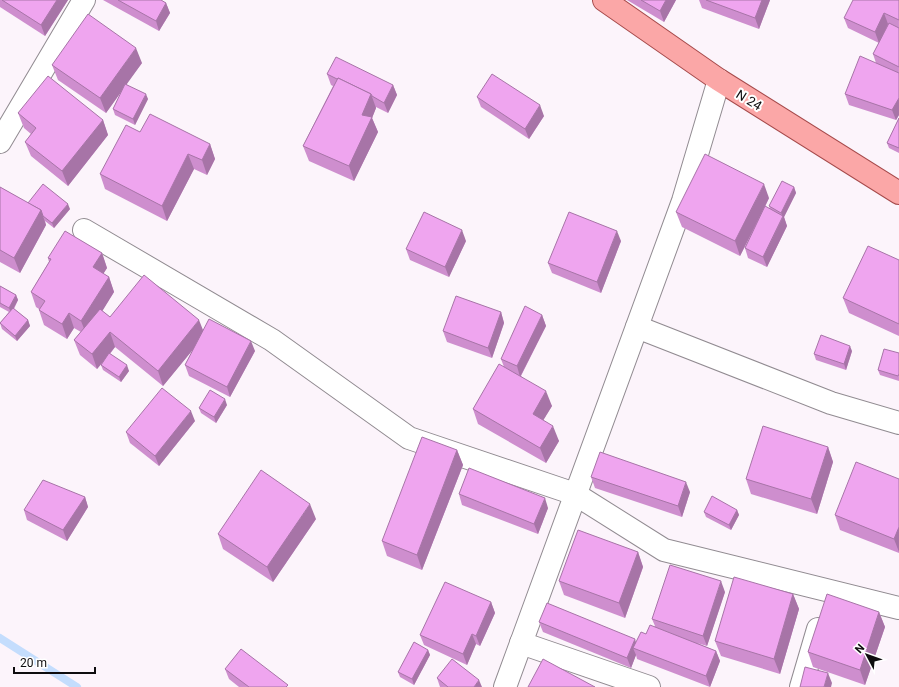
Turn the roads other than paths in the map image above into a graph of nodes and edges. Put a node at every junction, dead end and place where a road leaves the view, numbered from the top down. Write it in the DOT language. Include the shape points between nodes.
graph roads {
  1 [pos="84,0"];
  2 [pos="604,0"];
  3 [pos="719,80"];
  4 [pos="0,142"];
  5 [pos="899,193"];
  6 [pos="84,230"];
  7 [pos="637,327"];
  8 [pos="899,423"];
  9 [pos="575,494"];
  10 [pos="829,592"];
  11 [pos="899,608"];
  12 [pos="521,643"];
  13 [pos="505,687"];
  14 [pos="649,687"];
  15 [pos="801,687"];
  1 -- 4 [label="street"];
  2 -- 3 [label="main road, N 24"];
  3 -- 5 [label="main road, N 24"];
  3 -- 7 [label="street" via="683,201"];
  6 -- 9 [label="street" via="272,340 409,438"];
  7 -- 8 [label="street" via="831,403"];
  7 -- 9 [label="street"];
  9 -- 10 [label="street" via="664,550"];
  9 -- 12 [label="street"];
  10 -- 11 [label="street"];
  10 -- 15 [label="street"];
  12 -- 13 [label="street"];
  12 -- 14 [label="street"];
}
